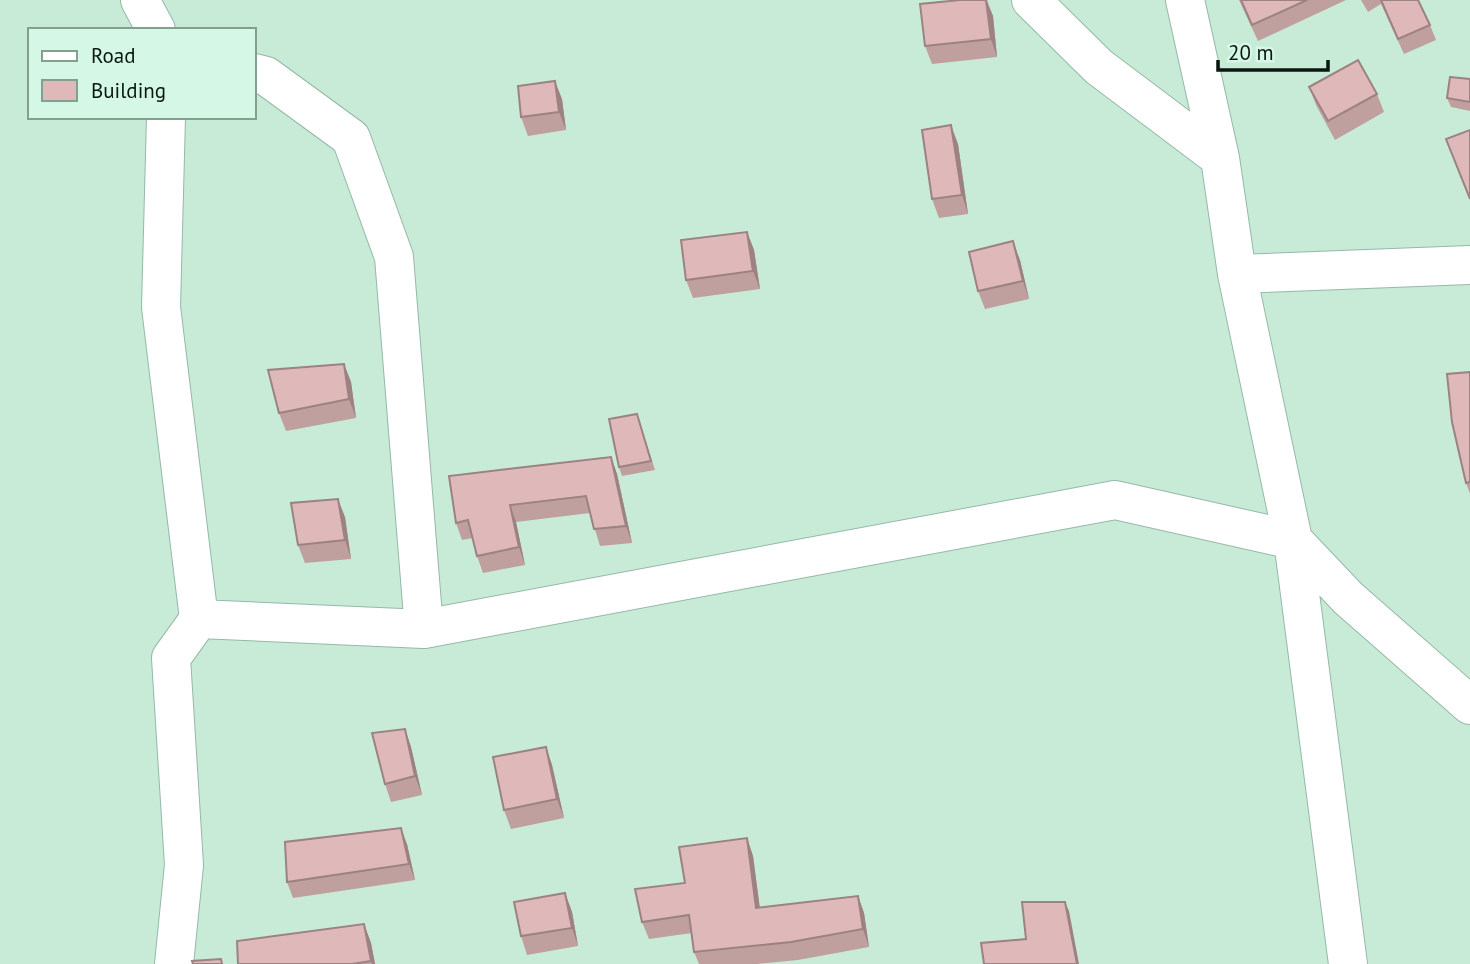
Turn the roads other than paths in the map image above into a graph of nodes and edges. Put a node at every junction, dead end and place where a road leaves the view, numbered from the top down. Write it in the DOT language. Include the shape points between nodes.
graph roads {
  1 [pos="140,0"];
  2 [pos="1031,0"];
  3 [pos="1185,0"];
  4 [pos="155,28"];
  5 [pos="256,74"];
  6 [pos="166,119"];
  7 [pos="1220,158"];
  8 [pos="1470,265"];
  9 [pos="1237,274"];
  10 [pos="1293,540"];
  11 [pos="199,620"];
  12 [pos="424,629"];
  13 [pos="1470,705"];
  14 [pos="174,964"];
  15 [pos="1348,964"];
  1 -- 4 [label="street"];
  2 -- 7 [label="street" via="1098,67"];
  3 -- 7 [label="street"];
  5 -- 12 [label="street" via="266,76 351,138 394,257"];
  6 -- 11 [label="street" via="161,307"];
  7 -- 9 [label="street"];
  8 -- 9 [label="street"];
  9 -- 10 [label="street"];
  10 -- 12 [label="street" via="1115,500"];
  10 -- 13 [label="street" via="1348,598"];
  10 -- 15 [label="street"];
  11 -- 12 [label="street"];
  11 -- 14 [label="street" via="171,658 184,865"];
}
